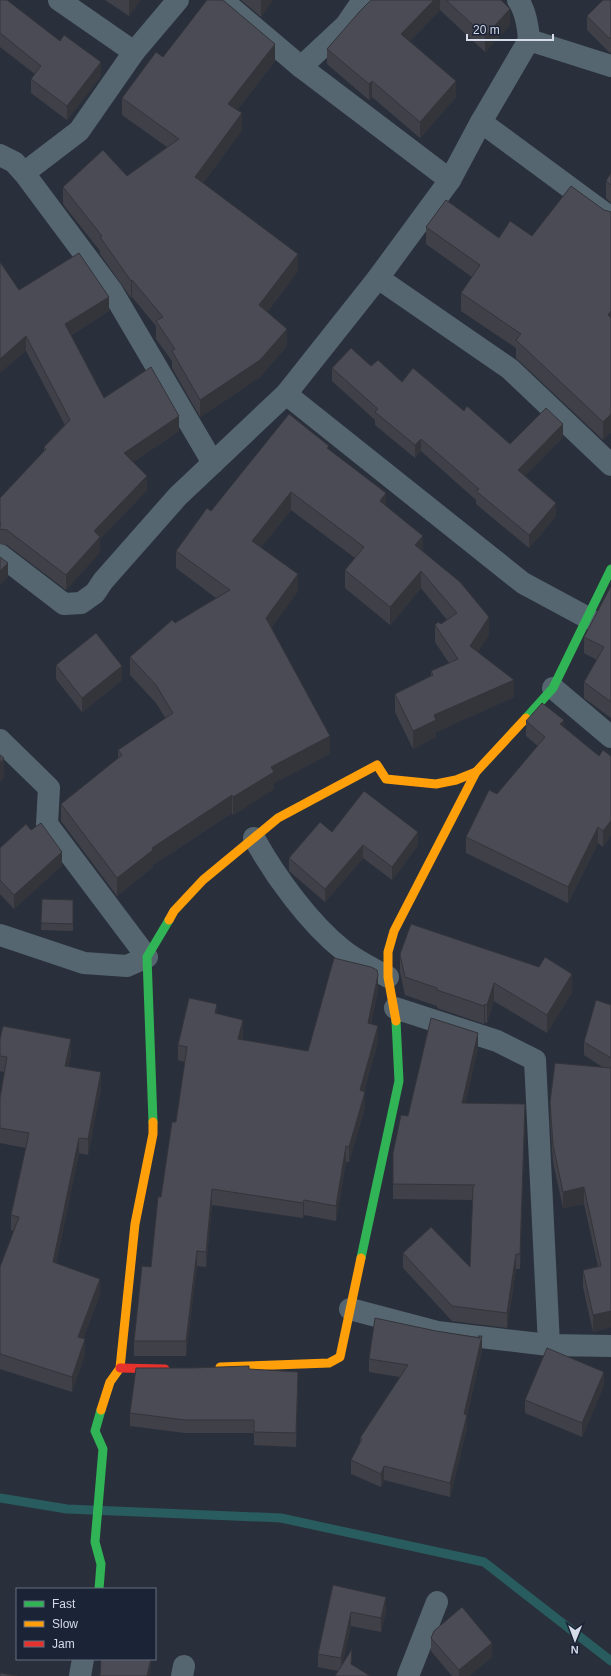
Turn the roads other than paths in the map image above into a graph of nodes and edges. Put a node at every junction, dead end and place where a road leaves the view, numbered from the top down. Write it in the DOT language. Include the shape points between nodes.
graph roads {
  1 [pos="59,0"];
  2 [pos="178,0"];
  3 [pos="222,0"];
  4 [pos="363,0"];
  5 [pos="518,0"];
  6 [pos="529,40"];
  7 [pos="134,52"];
  8 [pos="302,66"];
  9 [pos="611,66"];
  10 [pos="481,122"];
  11 [pos="0,155"];
  12 [pos="24,173"];
  13 [pos="450,180"];
  14 [pos="611,218"];
  15 [pos="378,278"];
  16 [pos="286,394"];
  17 [pos="213,463"];
  18 [pos="611,465"];
  19 [pos="0,555"];
  20 [pos="611,569"];
  21 [pos="588,618"];
  22 [pos="553,688"];
  23 [pos="611,737"];
  24 [pos="0,740"];
  25 [pos="476,772"];
  26 [pos="254,838"];
  27 [pos="0,935"];
  28 [pos="147,958"];
  29 [pos="388,977"];
  30 [pos="395,1008"];
  31 [pos="350,1309"];
  32 [pos="549,1345"];
  33 [pos="611,1346"];
  34 [pos="120,1368"];
  35 [pos="212,1368"];
  36 [pos="174,1369"];
  37 [pos="99,1588"];
  38 [pos="437,1602"];
  39 [pos="83,1660"];
  40 [pos="80,1676"];
  41 [pos="408,1676"];
  1 -- 7 [label="street"];
  2 -- 7 [label="street"];
  3 -- 8 [label="street"];
  4 -- 8 [label="street" via="346,25"];
  5 -- 6 [label="street" via="523,7"];
  6 -- 9 [label="street"];
  6 -- 10 [label="street"];
  7 -- 12 [label="street" via="79,131"];
  8 -- 13 [label="street"];
  10 -- 13 [label="street"];
  10 -- 14 [label="street"];
  11 -- 12 [label="street" via="14,162"];
  12 -- 17 [label="street" via="112,291"];
  13 -- 15 [label="street"];
  15 -- 16 [label="street"];
  15 -- 18 [label="street" via="510,369"];
  16 -- 17 [label="street"];
  16 -- 21 [label="street" via="523,583"];
  17 -- 19 [label="street" via="178,496 95,593 82,603 64,604"];
  20 -- 21 [label="street"];
  21 -- 22 [label="street"];
  22 -- 23 [label="street"];
  22 -- 25 [label="street"];
  24 -- 28 [label="street" via="49,788 47,824"];
  25 -- 26 [label="street" via="436,784 386,779 378,765 278,818"];
  25 -- 29 [label="street" via="394,931 388,952"];
  26 -- 28 [label="street" via="203,880 174,911"];
  26 -- 29 [label="street" via="270,866 320,928 344,951"];
  27 -- 28 [label="street" via="84,963 127,966"];
  28 -- 34 [label="street" via="153,1134 135,1224"];
  29 -- 30 [label="street"];
  30 -- 31 [label="street" via="399,1081"];
  30 -- 32 [label="street" via="497,1041 535,1060"];
  31 -- 32 [label="street" via="437,1332"];
  31 -- 35 [label="street" via="340,1357 329,1362"];
  32 -- 33 [label="street"];
  34 -- 36 [label="street"];
  34 -- 37 [label="street" via="110,1382 94,1431 103,1449 94,1542 101,1564"];
  38 -- 41 [label="street"];
  39 -- 40 [label="street"];
}
